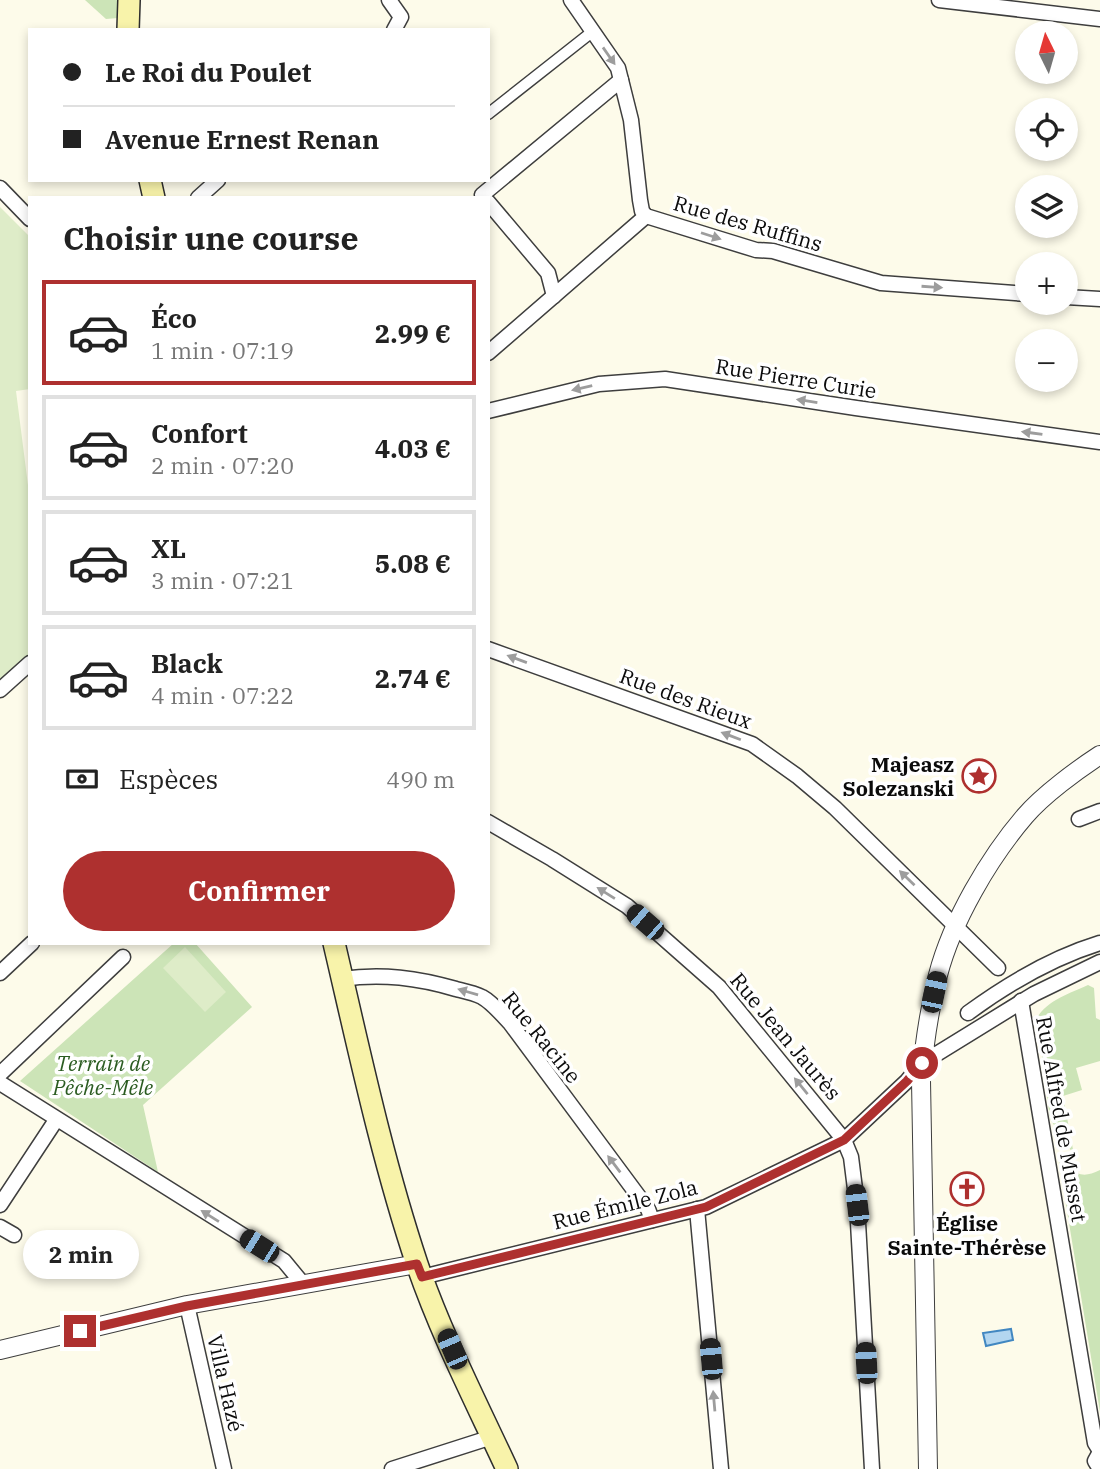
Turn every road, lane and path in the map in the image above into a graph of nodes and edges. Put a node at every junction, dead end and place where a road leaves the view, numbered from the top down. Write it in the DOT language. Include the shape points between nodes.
graph roads {
  1 [pos="129,0"];
  2 [pos="137,0"];
  3 [pos="390,0"];
  4 [pos="571,0"];
  5 [pos="940,0"];
  6 [pos="1030,6"];
  7 [pos="1100,19"];
  8 [pos="128,28"];
  9 [pos="395,28"];
  10 [pos="592,32"];
  11 [pos="621,79"];
  12 [pos="490,112"];
  13 [pos="216,182"];
  14 [pos="0,188"];
  15 [pos="200,196"];
  16 [pos="483,196"];
  17 [pos="490,204"];
  18 [pos="646,216"];
  19 [pos="28,217"];
  20 [pos="1015,293"];
  21 [pos="554,296"];
  22 [pos="1078,298"];
  23 [pos="1100,299"];
  24 [pos="490,351"];
  25 [pos="490,411"];
  26 [pos="1100,442"];
  27 [pos="490,650"];
  28 [pos="27,670"];
  29 [pos="0,690"];
  30 [pos="1100,755"];
  31 [pos="1100,811"];
  32 [pos="1079,820"];
  33 [pos="490,823"];
  34 [pos="956,926"];
  35 [pos="1100,943"];
  36 [pos="30,945"];
  37 [pos="334,945"];
  38 [pos="123,957"];
  39 [pos="1100,962"];
  40 [pos="998,968"];
  41 [pos="0,973"];
  42 [pos="342,979"];
  43 [pos="1021,1001"];
  44 [pos="968,1013"];
  45 [pos="922,1063"];
  46 [pos="0,1074"];
  47 [pos="0,1083"];
  48 [pos="56,1120"];
  49 [pos="844,1140"];
  50 [pos="0,1206"];
  51 [pos="697,1209"];
  52 [pos="652,1220"];
  53 [pos="0,1227"];
  54 [pos="14,1236"];
  55 [pos="419,1271"];
  56 [pos="303,1284"];
  57 [pos="187,1306"];
  58 [pos="0,1350"];
  59 [pos="492,1437"];
  60 [pos="1100,1452"];
  61 [pos="224,1469"];
  62 [pos="391,1469"];
  63 [pos="507,1469"];
  64 [pos="720,1469"];
  65 [pos="873,1469"];
  66 [pos="928,1469"];
  67 [pos="1100,1469"];
  1 -- 8 [label="main road"];
  2 -- 8 [label="main road"];
  3 -- 9 [label="street" via="401,17"];
  4 -- 10 [label="street, Rue des Ruffins"];
  5 -- 6 [label="street"];
  6 -- 7 [label="street"];
  10 -- 11 [label="street, Rue des Ruffins, one-way"];
  10 -- 12 [label="street"];
  11 -- 16 [label="street"];
  11 -- 18 [label="street, Rue des Ruffins"];
  13 -- 15 [label="street"];
  14 -- 19 [label="street"];
  17 -- 21 [label="street" via="548,272"];
  18 -- 20 [label="street, Rue des Ruffins, one-way" via="881,283"];
  18 -- 21 [label="street"];
  21 -- 24 [label="street"];
  22 -- 23 [label="street"];
  26 -- 25 [label="street, Rue Pierre Curie, one-way" via="655,378 599,384"];
  34 -- 27 [label="street, Rue des Rieux, one-way" via="835,808 752,744"];
  28 -- 29 [label="street"];
  30 -- 34 [label="street" via="1027,814 984,874"];
  31 -- 32 [label="street"];
  49 -- 33 [label="street, Rue Jean Jaurès, one-way" via="719,987 627,906"];
  34 -- 40 [label="street, Rue des Rieux"];
  34 -- 45 [label="street" via="938,973"];
  35 -- 44 [label="street" via="1072,951 1011,982"];
  36 -- 41 [label="street"];
  37 -- 42 [label="main road"];
  38 -- 46 [label="street"];
  39 -- 43 [label="street, Rue Émile Zola"];
  52 -- 42 [label="street, Rue Racine, one-way" via="492,1004 481,996 422,979"];
  42 -- 55 [label="main road"];
  43 -- 45 [label="street, Rue Émile Zola"];
  43 -- 60 [label="street, Rue Alfred de Musset"];
  45 -- 49 [label="street, Rue Émile Zola"];
  45 -- 66 [label="street"];
  47 -- 48 [label="street"];
  48 -- 50 [label="street"];
  56 -- 48 [label="street, one-way" via="284,1261"];
  49 -- 51 [label="street, Rue Émile Zola"];
  49 -- 65 [label="street, Rue Jean Jaurès" via="851,1157 857,1205"];
  51 -- 52 [label="street, Rue Émile Zola"];
  64 -- 51 [label="street, one-way"];
  52 -- 55 [label="street, Rue Émile Zola"];
  53 -- 54 [label="street"];
  55 -- 56 [label="street"];
  55 -- 59 [label="main road"];
  56 -- 57 [label="street"];
  57 -- 58 [label="street"];
  57 -- 61 [label="street, Villa Hazé"];
  59 -- 62 [label="street"];
  59 -- 63 [label="main road"];
  60 -- 67 [label="street, Rue Alfred de Musset" via="1095,1461"];
}
